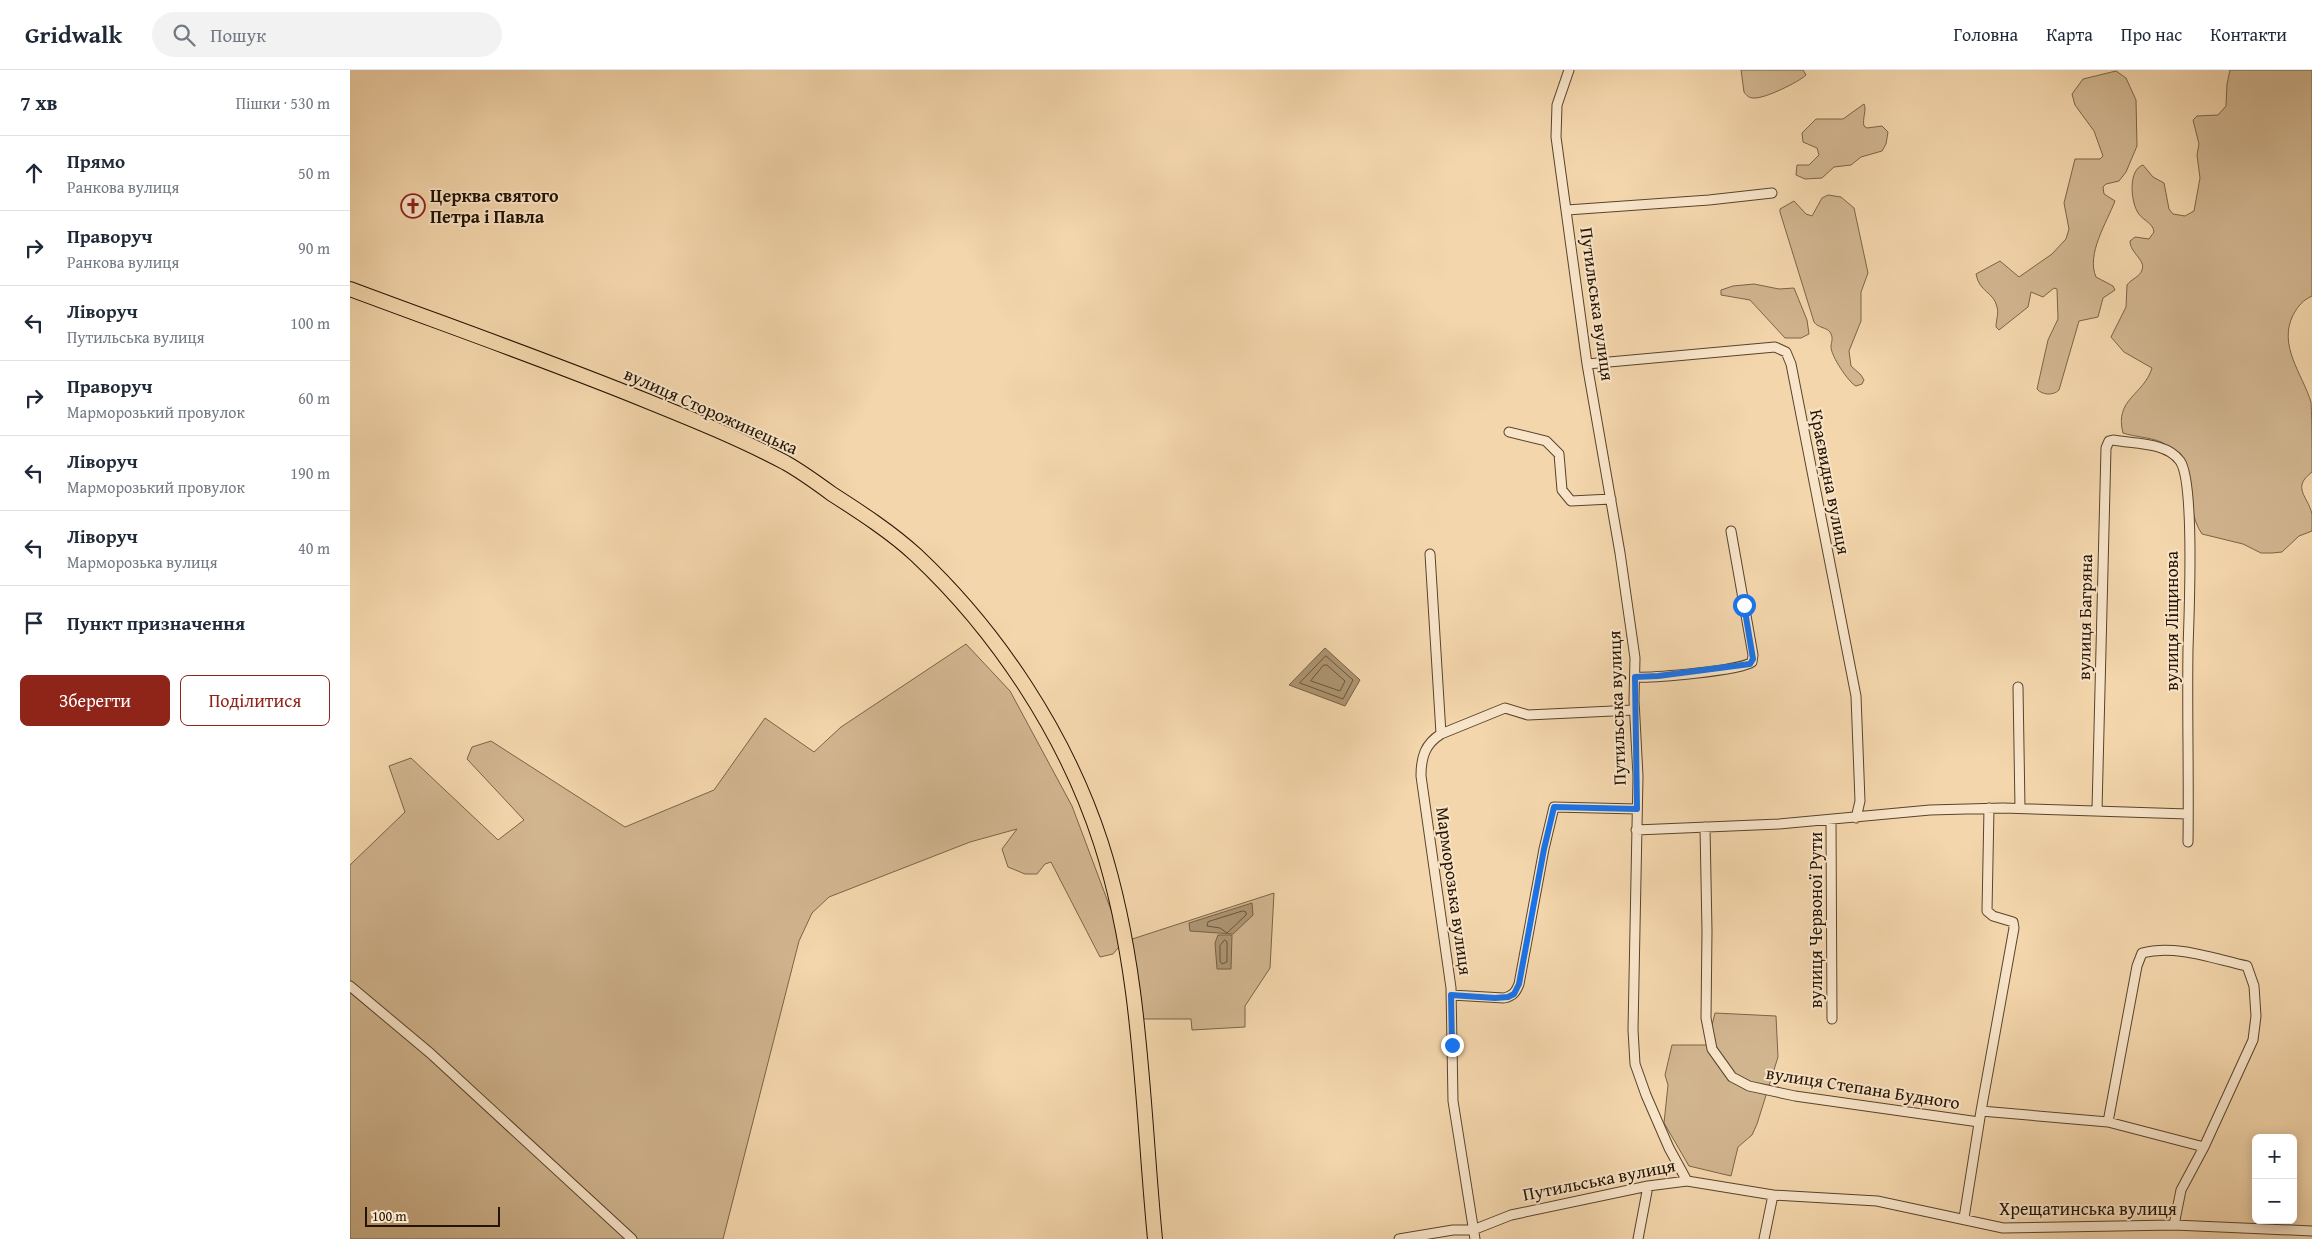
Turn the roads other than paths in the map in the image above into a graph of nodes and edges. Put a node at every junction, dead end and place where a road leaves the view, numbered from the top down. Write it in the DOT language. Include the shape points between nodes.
graph roads {
  1 [pos="1569,70"];
  2 [pos="1772,193"];
  3 [pos="1567,210"];
  4 [pos="350,289"];
  5 [pos="1587,364"];
  6 [pos="1509,432"];
  7 [pos="2125,442"];
  8 [pos="1610,499"];
  9 [pos="1730,531"];
  10 [pos="1430,554"];
  11 [pos="1635,677"];
  12 [pos="2018,687"];
  13 [pos="1634,710"];
  14 [pos="1442,734"];
  15 [pos="1989,808"];
  16 [pos="2020,808"];
  17 [pos="1637,809"];
  18 [pos="2097,810"];
  19 [pos="2188,814"];
  20 [pos="1856,818"];
  21 [pos="1831,820"];
  22 [pos="1705,827"];
  23 [pos="1636,830"];
  24 [pos="2188,842"];
  25 [pos="350,986"];
  26 [pos="1451,995"];
  27 [pos="1832,1020"];
  28 [pos="1981,1110"];
  29 [pos="1979,1122"];
  30 [pos="2108,1122"];
  31 [pos="2204,1147"];
  32 [pos="1687,1181"];
  33 [pos="1648,1186"];
  34 [pos="1773,1195"];
  35 [pos="1964,1218"];
  36 [pos="2174,1226"];
  37 [pos="2312,1230"];
  38 [pos="1474,1234"];
  39 [pos="632,1239"];
  40 [pos="1155,1239"];
  41 [pos="1400,1239"];
  42 [pos="1638,1239"];
  43 [pos="1764,1239"];
  1 -- 3 [label="street, Путильська вулиця" via="1560,93 1555,129"];
  2 -- 3 [label="street"];
  3 -- 5 [label="street, Путильська вулиця"];
  4 -- 40 [label="main road, вулиця Сторожинецька" via="602,382 789,465 913,552 992,639 1037,704 1071,770 1100,842 1124,937 1138,1021"];
  5 -- 8 [label="street, Путильська вулиця"];
  5 -- 20 [label="street, Краєвидна вулиця" via="1775,347 1786,352 1791,364 1856,696 1860,801"];
  6 -- 8 [label="street" via="1546,440 1553,447 1559,454 1562,490 1571,501"];
  7 -- 18 [label="street, вулиця Багряна" via="2111,440 2106,448"];
  7 -- 19 [label="street, вулиця Ліщинова" via="2164,448 2176,456 2184,470 2190,596"];
  8 -- 11 [label="street, Путильська вулиця" via="1633,641"];
  9 -- 11 [label="street" via="1752,662 1738,667"];
  10 -- 14 [label="street"];
  11 -- 13 [label="street, Путильська вулиця"];
  12 -- 16 [label="street"];
  13 -- 14 [label="street" via="1528,715 1505,708"];
  13 -- 17 [label="street, Путильська вулиця"];
  14 -- 26 [label="street, Марморозька вулиця" via="1432,740 1421,757 1421,776"];
  15 -- 16 [label="street"];
  15 -- 20 [label="street"];
  15 -- 28 [label="street" via="1987,911 2013,922 2014,928"];
  16 -- 18 [label="street"];
  17 -- 23 [label="street, Путильська вулиця"];
  17 -- 26 [label="street" via="1554,807 1516,991 1504,998"];
  18 -- 19 [label="street"];
  19 -- 24 [label="street, вулиця Ліщинова"];
  20 -- 21 [label="street"];
  21 -- 22 [label="street"];
  21 -- 27 [label="street, вулиця Червоної Рути"];
  22 -- 23 [label="street"];
  22 -- 29 [label="street, вулиця Степана Будного" via="1706,1018 1712,1049 1732,1077 1749,1086 1796,1096"];
  23 -- 32 [label="street, Путильська вулиця" via="1635,1064 1669,1148"];
  25 -- 39 [label="street" via="430,1053"];
  26 -- 38 [label="street, Марморозька вулиця" via="1453,1101"];
  28 -- 29 [label="street"];
  28 -- 30 [label="street"];
  29 -- 35 [label="street"];
  30 -- 31 [label="street"];
  30 -- 31 [label="street" via="2142,953 2174,950 2247,966 2254,986 2254,1040"];
  31 -- 36 [label="street" via="2181,1190"];
  32 -- 33 [label="street, Путильська вулиця"];
  32 -- 34 [label="street, Хрещатинська вулиця"];
  33 -- 38 [label="street, Путильська вулиця" via="1511,1215"];
  33 -- 42 [label="street"];
  34 -- 35 [label="street, Хрещатинська вулиця" via="1877,1201"];
  34 -- 43 [label="street"];
  35 -- 36 [label="street, Хрещатинська вулиця" via="2003,1228"];
  36 -- 37 [label="street, Хрещатинська вулиця"];
  38 -- 41 [label="street, Путильська вулиця" via="1453,1230"];
}
